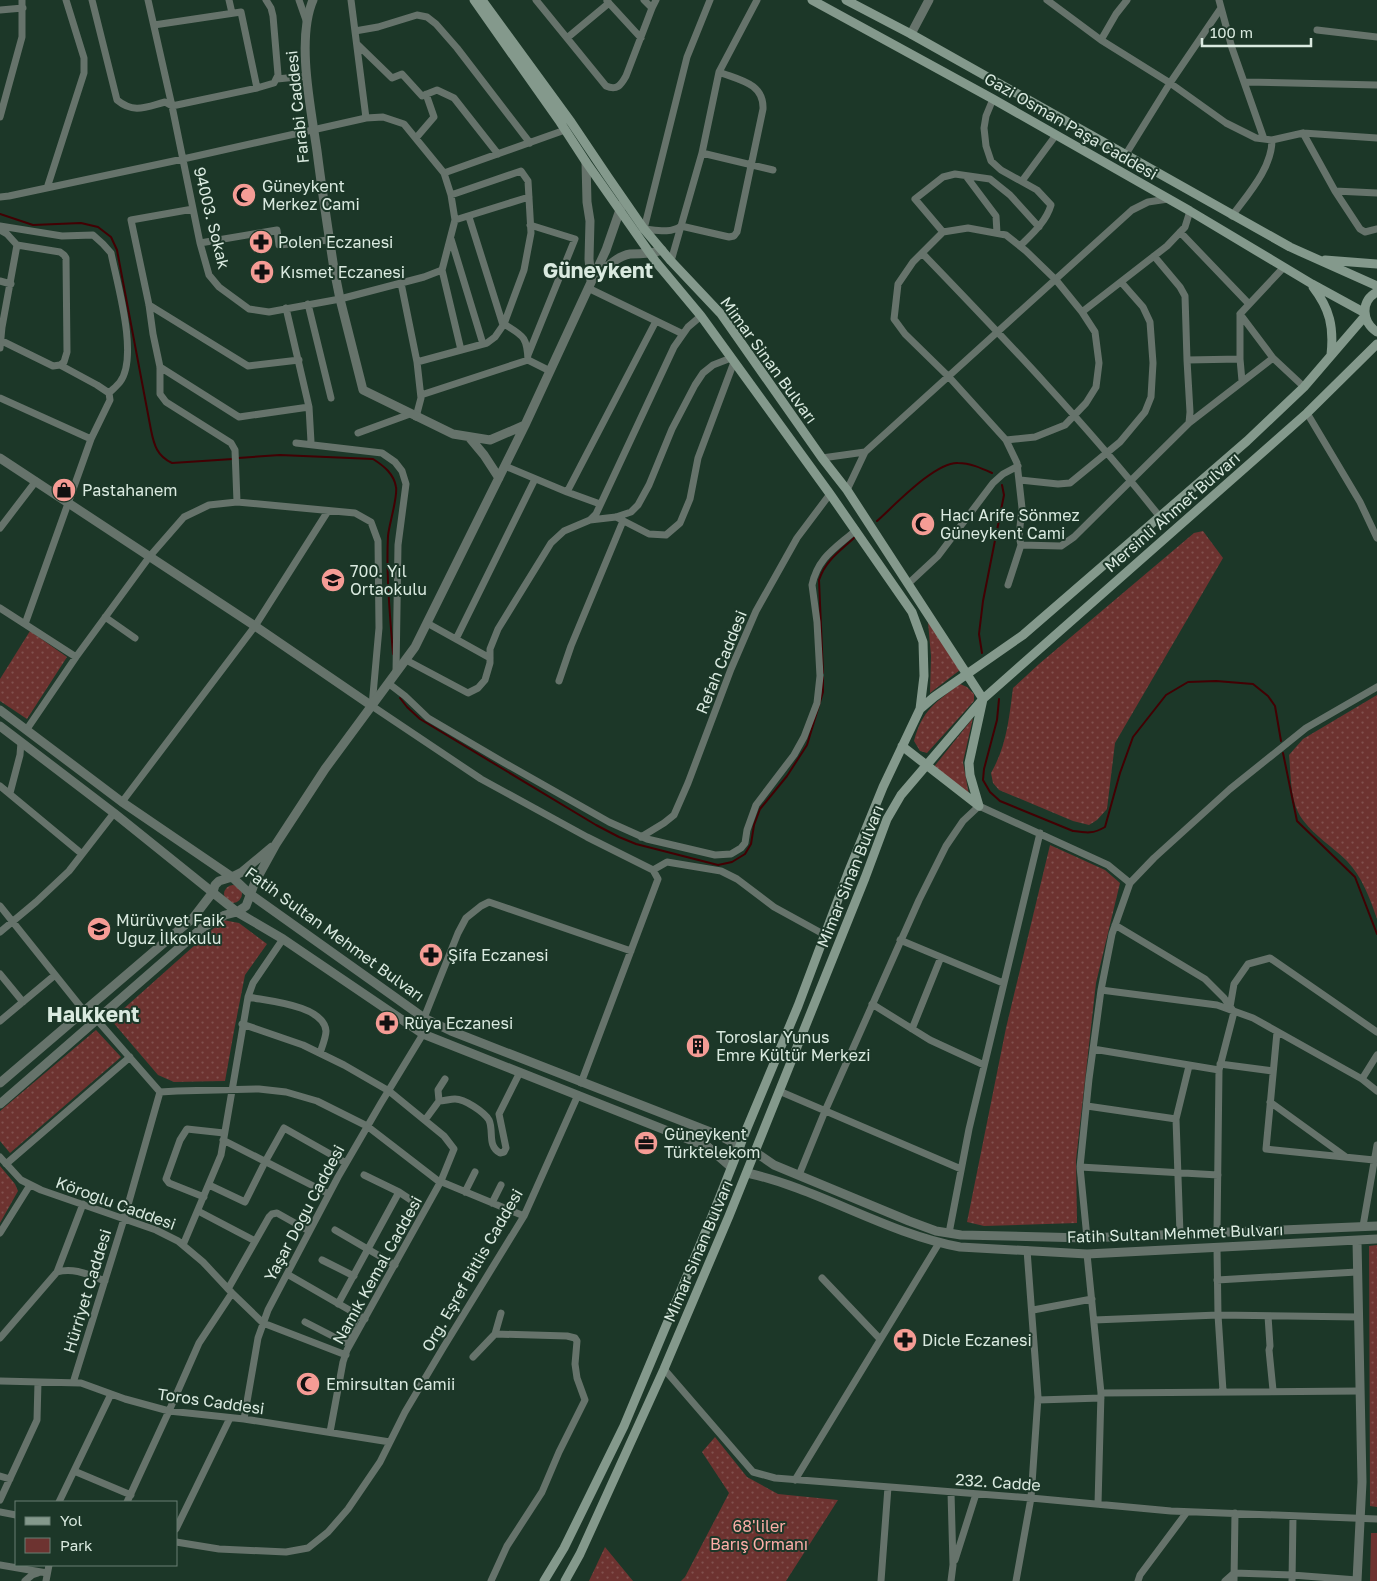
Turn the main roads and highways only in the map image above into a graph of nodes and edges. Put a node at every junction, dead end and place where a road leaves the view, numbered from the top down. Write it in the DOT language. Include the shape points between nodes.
graph roads {
  1 [pos="474,0"];
  2 [pos="482,0"];
  3 [pos="812,0"];
  4 [pos="846,0"];
  5 [pos="1317,260"];
  6 [pos="1377,264"];
  7 [pos="1312,284"];
  8 [pos="1377,286"];
  9 [pos="1377,292"];
  10 [pos="1365,314"];
  11 [pos="1377,332"];
  12 [pos="1377,344"];
  13 [pos="1331,355"];
  14 [pos="967,674"];
  15 [pos="983,699"];
  16 [pos="920,709"];
  17 [pos="902,746"];
  18 [pos="925,765"];
  19 [pos="740,1146"];
  20 [pos="755,1152"];
  21 [pos="731,1167"];
  22 [pos="747,1173"];
  23 [pos="544,1581"];
  24 [pos="565,1581"];
  1 -- 16 [label="main road, Mimar Sinan Bulvarı" via="650,254 701,316 912,612 923,642 924,676"];
  2 -- 14 [label="main road, Mimar Sinan Bulvarı" via="644,229 721,314 847,490"];
  3 -- 7 [label="main road, Gazi Osman Paşa Caddesi" via="993,99"];
  4 -- 5 [label="main road, Gazi Osman Paşa Caddesi" via="1232,216"];
  5 -- 6 [label="main road"];
  5 -- 8 [label="main road, Gazi Osman Paşa Caddesi"];
  7 -- 10 [label="main road, Gazi Osman Paşa Caddesi"];
  7 -- 13 [label="main road" via="1327,310"];
  9 -- 10 [label="main road, Mersinli Ahmet Bulvarı" via="1365,306"];
  10 -- 11 [label="main road"];
  10 -- 13 [label="main road, Mersinli Ahmet Bulvarı"];
  12 -- 15 [label="main road, Mersinli Ahmet Bulvarı" via="1307,413"];
  13 -- 14 [label="main road, Mersinli Ahmet Bulvarı" via="1304,387 1247,442 1024,635"];
  14 -- 15 [label="main road"];
  14 -- 16 [label="main road, Mimar Sinan Bulvarı"];
  15 -- 18 [label="main road, Mimar Sinan Bulvarı"];
  15 -- 18 [label="main road" via="969,763 978,806"];
  16 -- 17 [label="main road, Mimar Sinan Bulvarı"];
  17 -- 18 [label="main road"];
  17 -- 19 [label="main road, Mimar Sinan Bulvarı"];
  18 -- 20 [label="main road, Mimar Sinan Bulvarı" via="887,819"];
  19 -- 20 [label="main road"];
  19 -- 21 [label="main road, Mimar Sinan Bulvarı"];
  20 -- 22 [label="main road, Mimar Sinan Bulvarı"];
  21 -- 22 [label="main road"];
  21 -- 23 [label="main road, Mimar Sinan Bulvarı" via="624,1426 564,1548"];
  22 -- 24 [label="main road, Mimar Sinan Bulvarı" via="664,1369"];
}
